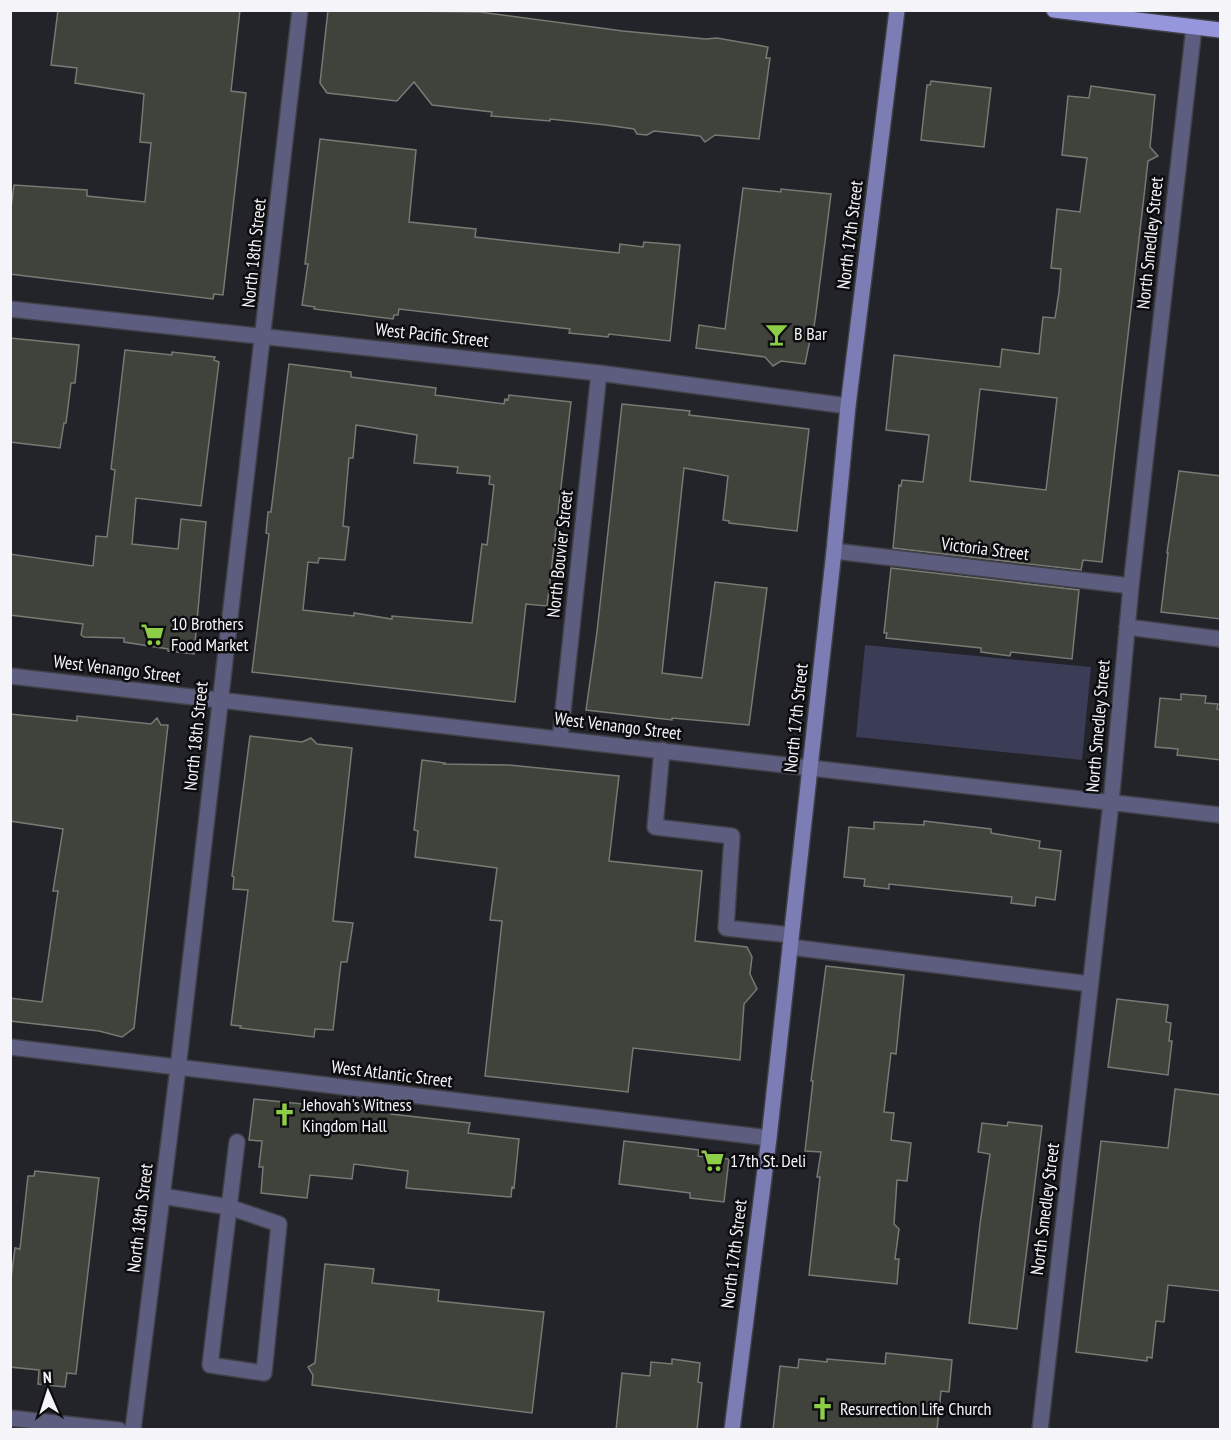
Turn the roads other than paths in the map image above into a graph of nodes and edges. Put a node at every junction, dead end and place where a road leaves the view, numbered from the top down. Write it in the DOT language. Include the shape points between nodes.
graph roads {
  1 [pos="300,10"];
  2 [pos="897,10"];
  3 [pos="1054,10"];
  4 [pos="1194,27"];
  5 [pos="1221,30"];
  6 [pos="10,309"];
  7 [pos="264,336"];
  8 [pos="599,373"];
  9 [pos="848,406"];
  10 [pos="834,551"];
  11 [pos="1131,586"];
  12 [pos="1127,627"];
  13 [pos="1221,639"];
  14 [pos="10,676"];
  15 [pos="219,701"];
  16 [pos="560,739"];
  17 [pos="662,750"];
  18 [pos="810,768"];
  19 [pos="1111,803"];
  20 [pos="1221,815"];
  21 [pos="791,941"];
  22 [pos="1090,984"];
  23 [pos="10,1047"];
  24 [pos="178,1068"];
  25 [pos="769,1138"];
  26 [pos="237,1142"];
  27 [pos="162,1197"];
  28 [pos="229,1207"];
  29 [pos="10,1418"];
  30 [pos="119,1430"];
  31 [pos="133,1430"];
  32 [pos="732,1430"];
  33 [pos="1040,1430"];
  1 -- 7 [label="street, North 18th Street"];
  2 -- 9 [label="street, North 17th Street"];
  3 -- 4 [label="main road"];
  4 -- 5 [label="main road"];
  4 -- 11 [label="street, North Smedley Street"];
  6 -- 7 [label="street, West Pacific Street"];
  7 -- 8 [label="street, West Pacific Street"];
  7 -- 15 [label="street, North 18th Street"];
  8 -- 9 [label="street, West Pacific Street"];
  8 -- 16 [label="street, North Bouvier Street"];
  9 -- 10 [label="street, North 17th Street"];
  10 -- 11 [label="street, Victoria Street"];
  10 -- 18 [label="street, North 17th Street"];
  11 -- 12 [label="street, North Smedley Street"];
  12 -- 13 [label="street"];
  12 -- 19 [label="street, North Smedley Street"];
  14 -- 15 [label="street, West Venango Street"];
  15 -- 16 [label="street, West Venango Street"];
  15 -- 24 [label="street, North 18th Street"];
  16 -- 17 [label="street, West Venango Street"];
  17 -- 18 [label="street, West Venango Street"];
  17 -- 21 [label="street" via="655,827 732,836 726,928"];
  18 -- 19 [label="street, West Venango Street"];
  18 -- 21 [label="street, North 17th Street"];
  19 -- 20 [label="street, West Venango Street"];
  19 -- 22 [label="street, North Smedley Street"];
  21 -- 22 [label="street"];
  21 -- 25 [label="street, North 17th Street"];
  22 -- 33 [label="street, North Smedley Street"];
  23 -- 24 [label="street, West Atlantic Street"];
  24 -- 25 [label="street, West Atlantic Street"];
  24 -- 27 [label="street, North 18th Street"];
  25 -- 32 [label="street, North 17th Street"];
  26 -- 28 [label="street"];
  27 -- 28 [label="street"];
  27 -- 31 [label="street, North 18th Street"];
  28 -- 28 [label="street" via="210,1365 264,1373 279,1224"];
  29 -- 30 [label="street"];
}
